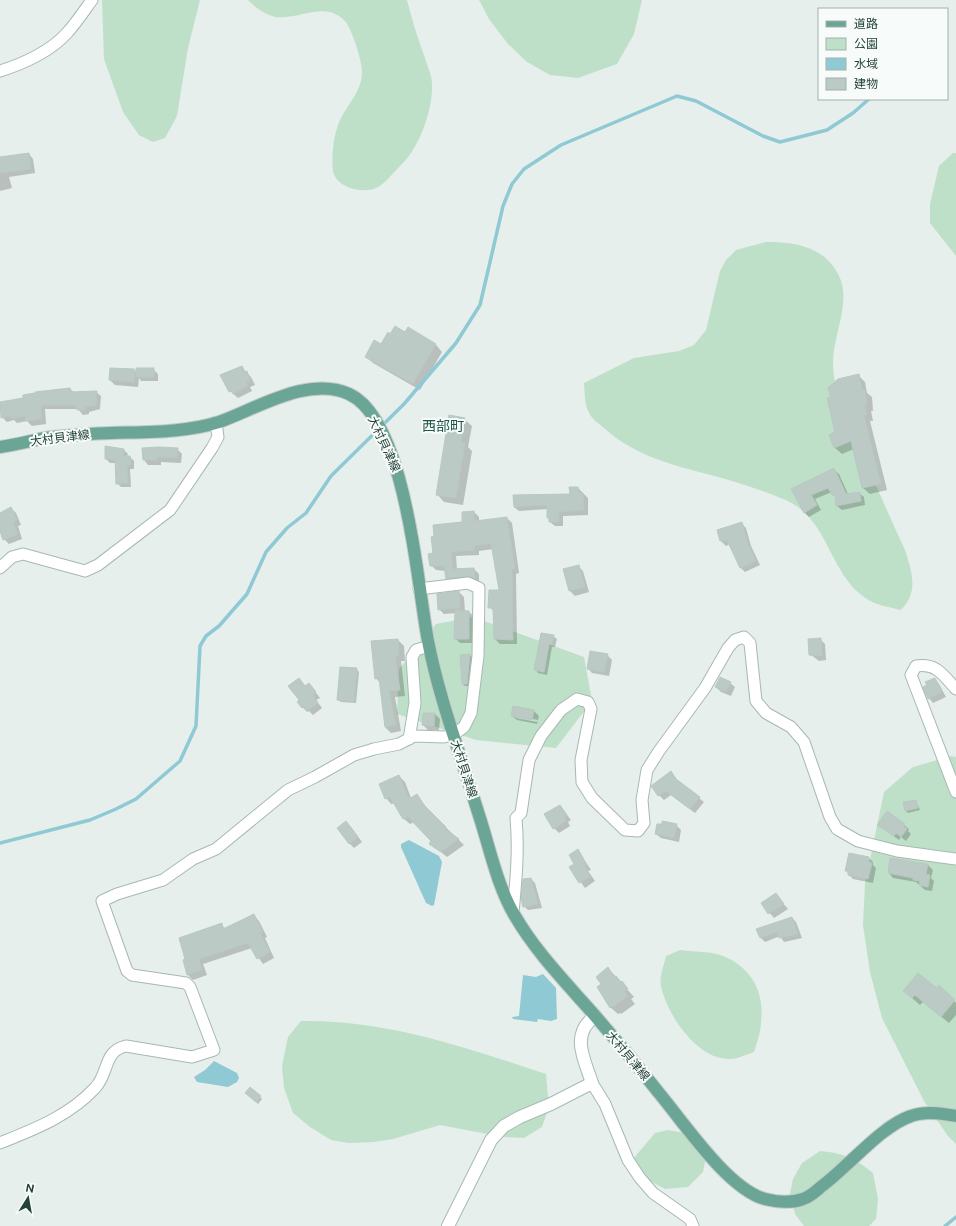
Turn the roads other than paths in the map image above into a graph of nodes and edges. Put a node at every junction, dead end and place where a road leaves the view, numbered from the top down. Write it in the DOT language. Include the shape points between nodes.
graph roads {
  1 [pos="92,0"];
  2 [pos="0,71"];
  3 [pos="216,423"];
  4 [pos="0,446"];
  5 [pos="0,568"];
  6 [pos="419,588"];
  7 [pos="429,646"];
  8 [pos="956,689"];
  9 [pos="453,735"];
  10 [pos="409,739"];
  11 [pos="956,792"];
  12 [pos="953,859"];
  13 [pos="513,913"];
  14 [pos="595,1016"];
  15 [pos="592,1083"];
  16 [pos="956,1116"];
  17 [pos="0,1143"];
  18 [pos="690,1224"];
  19 [pos="448,1226"];
  1 -- 2 [label="street" via="67,33 42,52"];
  3 -- 4 [label="main road, 大村貝津線" via="178,431 47,438"];
  3 -- 5 [label="street" via="218,437 170,510 98,565 86,571 23,554 12,558"];
  3 -- 6 [label="main road, 大村貝津線" via="300,391 337,389 353,395 368,409 391,452 407,505"];
  6 -- 7 [label="main road, 大村貝津線"];
  6 -- 9 [label="street" via="468,583 479,588 478,656 471,713 464,727"];
  7 -- 9 [label="main road, 大村貝津線"];
  7 -- 10 [label="street" via="416,650 412,656 415,703"];
  8 -- 11 [label="street" via="935,667 927,664 916,666 911,675"];
  9 -- 10 [label="street" via="414,736"];
  9 -- 13 [label="main road, 大村貝津線"];
  10 -- 17 [label="street" via="399,744 374,748 354,755 288,790 216,849 193,859 163,880 102,901 127,971 138,977 186,983 214,1050 192,1057 126,1046 117,1048 111,1054 97,1086 78,1105 48,1123"];
  12 -- 13 [label="street" via="897,851 858,841 837,829 830,817 804,742 791,727 766,713 756,701 750,643 744,637 734,640 728,648 705,688 647,770 642,800 644,823 638,831 625,830 592,798 582,782 581,760 591,709 588,702 577,699 561,710 541,736 529,760 521,813 516,818 518,855"];
  13 -- 14 [label="main road, 大村貝津線" via="548,963"];
  14 -- 15 [label="street" via="581,1031 580,1048"];
  14 -- 16 [label="main road, 大村貝津線" via="713,1158 740,1187 765,1199 785,1202 805,1199 841,1172 893,1125 911,1116"];
  15 -- 18 [label="street" via="605,1104 628,1160 640,1178"];
  15 -- 19 [label="street" via="504,1126 491,1140"];
}
